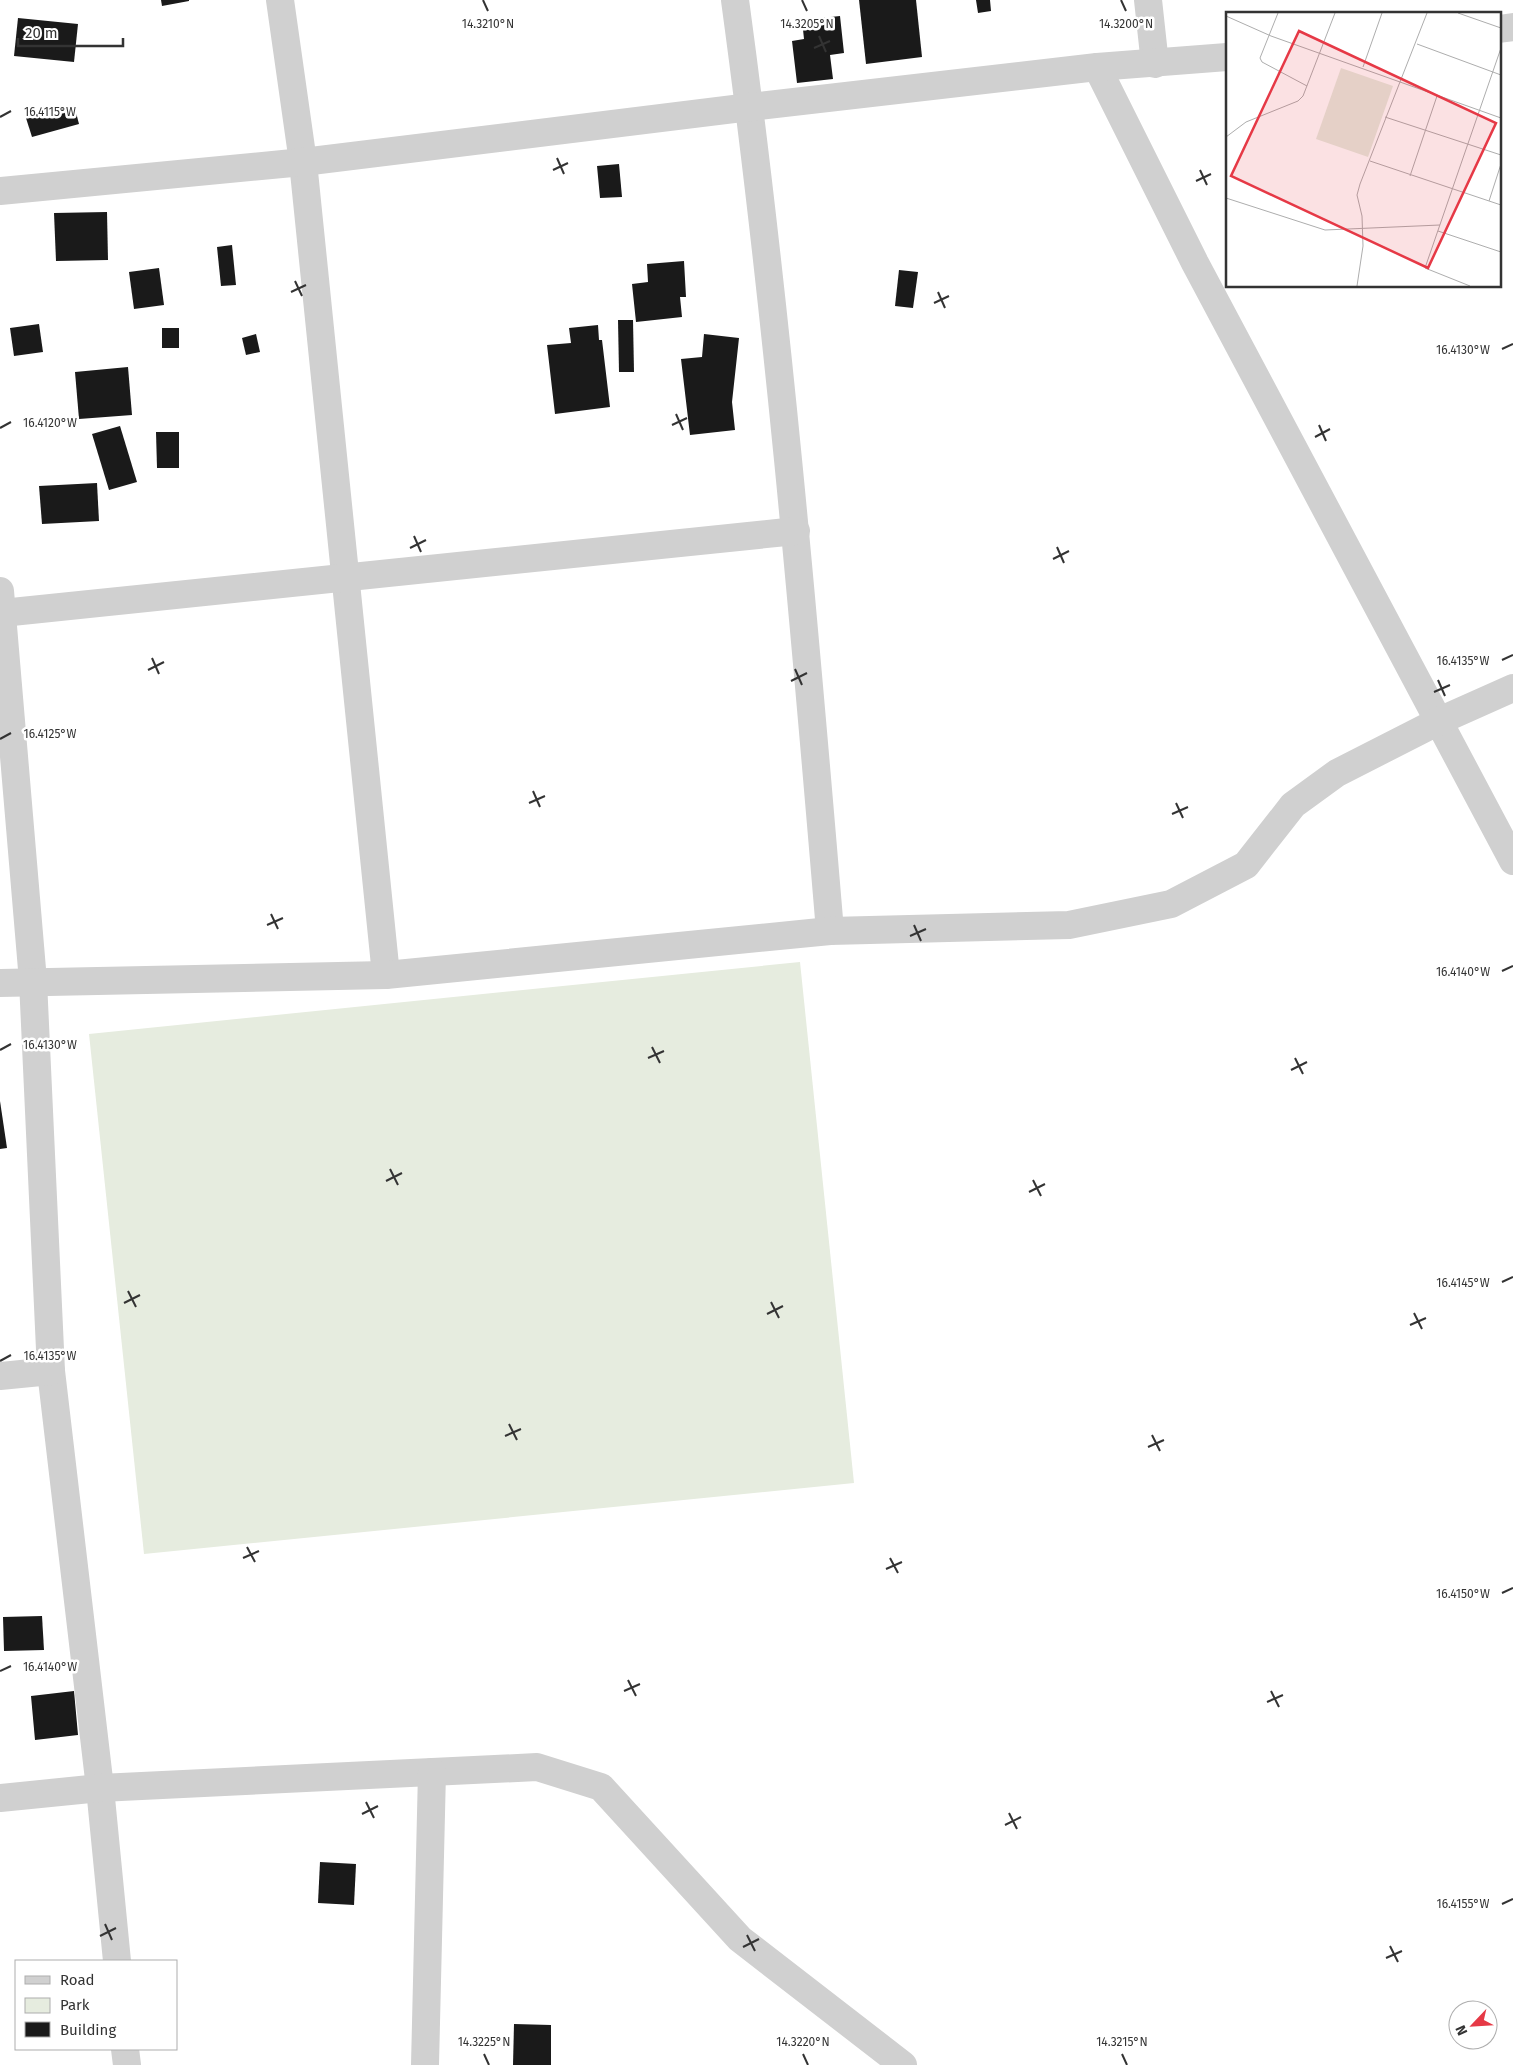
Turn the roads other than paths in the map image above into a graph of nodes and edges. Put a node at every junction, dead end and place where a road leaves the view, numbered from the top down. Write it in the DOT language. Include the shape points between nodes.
graph roads {
  1 [pos="280,0"];
  2 [pos="735,0"];
  3 [pos="1148,0"];
  4 [pos="1513,27"];
  5 [pos="1500,29"];
  6 [pos="1226,57"];
  7 [pos="1155,64"];
  8 [pos="1097,68"];
  9 [pos="750,107"];
  10 [pos="303,162"];
  11 [pos="0,192"];
  12 [pos="796,532"];
  13 [pos="344,578"];
  14 [pos="1,602"];
  15 [pos="1513,688"];
  16 [pos="1439,721"];
  17 [pos="1513,861"];
  18 [pos="830,931"];
  19 [pos="386,975"];
  20 [pos="33,981"];
  21 [pos="0,983"];
  22 [pos="51,1371"];
  23 [pos="0,1376"];
  24 [pos="432,1772"];
  25 [pos="100,1788"];
  26 [pos="0,1798"];
  27 [pos="117,1960"];
  28 [pos="125,2050"];
  29 [pos="127,2065"];
  30 [pos="425,2065"];
  31 [pos="903,2065"];
  1 -- 10 [label="street"];
  2 -- 9 [label="street"];
  3 -- 7 [label="street"];
  4 -- 5 [label="street"];
  6 -- 7 [label="street"];
  7 -- 8 [label="street"];
  8 -- 9 [label="street"];
  8 -- 16 [label="street" via="1195,263"];
  9 -- 10 [label="street"];
  9 -- 12 [label="street"];
  10 -- 11 [label="street"];
  10 -- 13 [label="street"];
  12 -- 13 [label="street"];
  12 -- 18 [label="street"];
  13 -- 14 [label="street"];
  13 -- 19 [label="street"];
  14 -- 20 [label="street"];
  15 -- 16 [label="street"];
  16 -- 17 [label="street"];
  16 -- 18 [label="street" via="1336,773 1293,805 1246,865 1170,904 1069,925"];
  18 -- 19 [label="street"];
  19 -- 20 [label="street"];
  20 -- 21 [label="street"];
  20 -- 22 [label="street"];
  22 -- 23 [label="street"];
  22 -- 25 [label="street"];
  24 -- 25 [label="street"];
  24 -- 30 [label="street"];
  24 -- 31 [label="street" via="537,1767 601,1787 740,1939"];
  25 -- 26 [label="street"];
  25 -- 27 [label="street"];
  28 -- 29 [label="street"];
}
